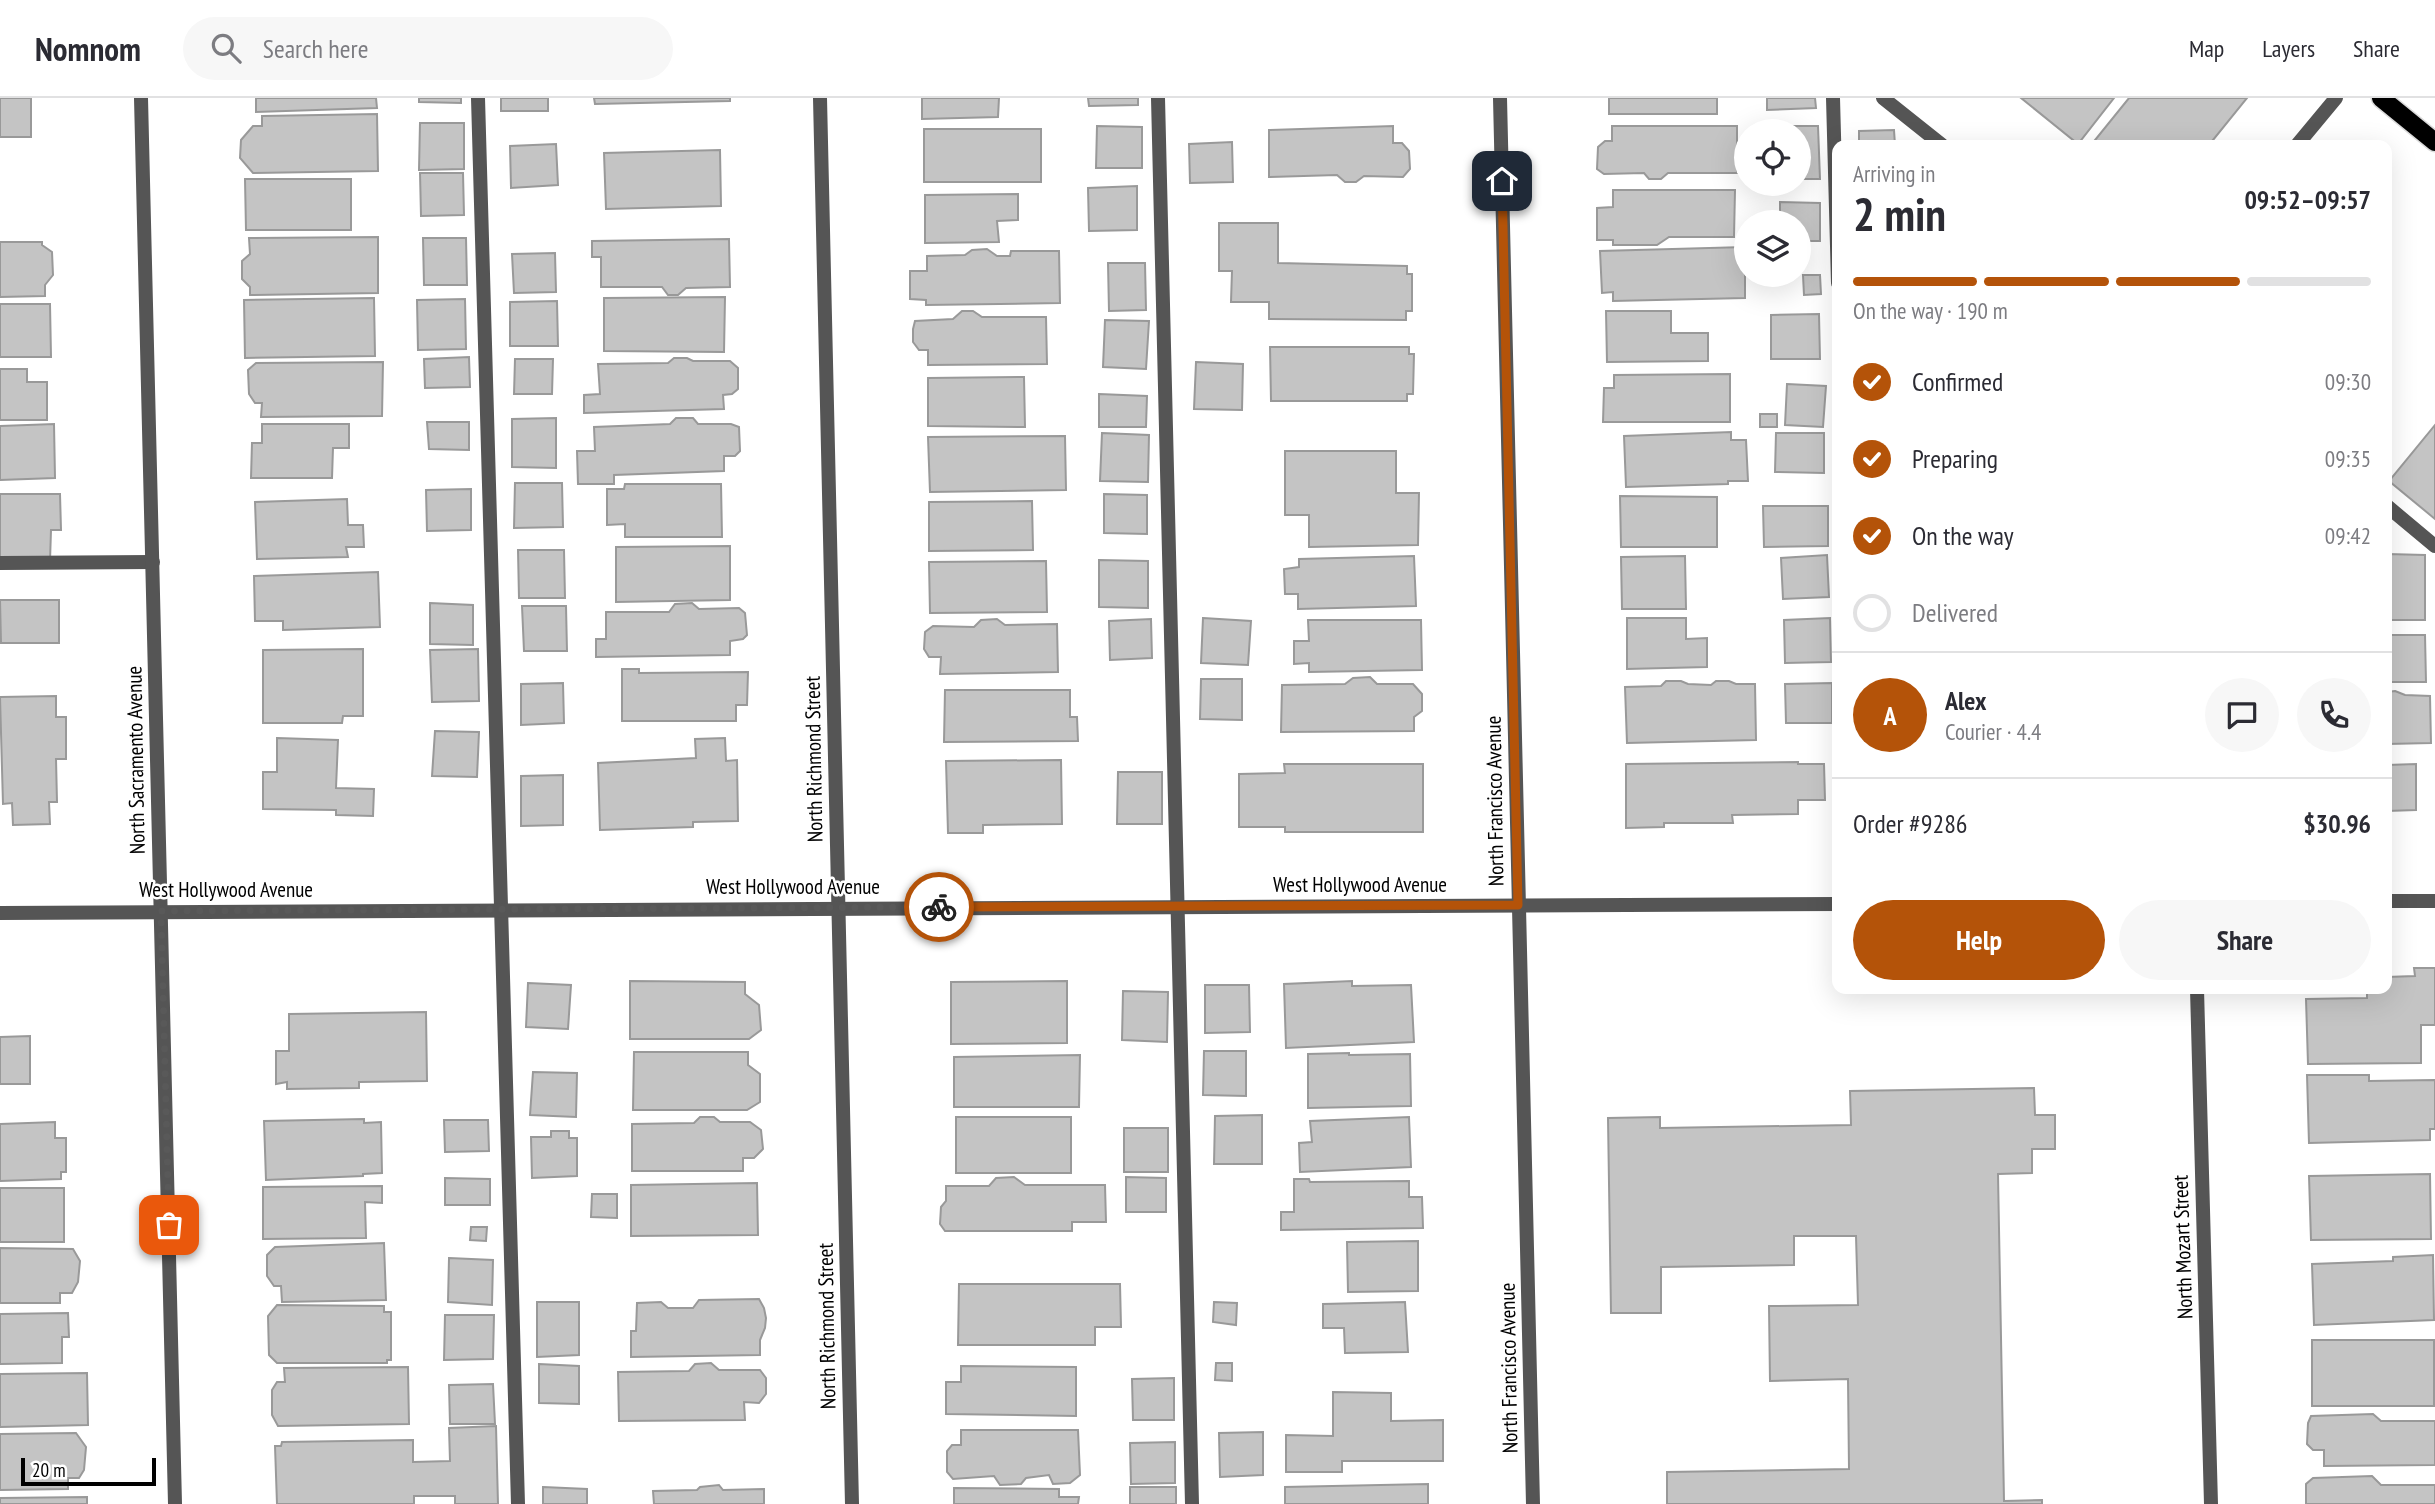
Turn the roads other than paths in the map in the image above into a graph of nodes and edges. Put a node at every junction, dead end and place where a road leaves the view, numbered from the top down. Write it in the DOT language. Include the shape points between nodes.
graph roads {
  1 [pos="141,98"];
  2 [pos="478,98"];
  3 [pos="820,98"];
  4 [pos="1158,98"];
  5 [pos="1500,98"];
  6 [pos="1833,98"];
  7 [pos="1883,98"];
  8 [pos="2336,98"];
  9 [pos="2381,98"];
  10 [pos="1834,140"];
  11 [pos="1936,140"];
  12 [pos="2301,140"];
  13 [pos="2435,140"];
  14 [pos="2392,510"];
  15 [pos="2435,546"];
  16 [pos="153,562"];
  17 [pos="0,563"];
  18 [pos="2392,901"];
  19 [pos="2435,901"];
  20 [pos="1832,904"];
  21 [pos="1518,905"];
  22 [pos="1177,907"];
  23 [pos="838,908"];
  24 [pos="501,910"];
  25 [pos="161,911"];
  26 [pos="0,913"];
  27 [pos="2197,994"];
  28 [pos="175,1504"];
  29 [pos="518,1504"];
  30 [pos="852,1504"];
  31 [pos="1192,1504"];
  32 [pos="1534,1504"];
  33 [pos="2211,1504"];
  1 -- 16 [label="street, North Sacramento Avenue"];
  2 -- 24 [label="street"];
  3 -- 23 [label="street, North Richmond Street"];
  4 -- 22 [label="street"];
  5 -- 21 [label="street, North Francisco Avenue"];
  6 -- 10 [label="street"];
  7 -- 11 [label="street"];
  8 -- 12 [label="street"];
  9 -- 13 [label="main road"];
  14 -- 15 [label="street"];
  16 -- 17 [label="street"];
  16 -- 25 [label="street, North Sacramento Avenue"];
  18 -- 19 [label="street"];
  20 -- 21 [label="street, West Hollywood Avenue"];
  21 -- 22 [label="street, West Hollywood Avenue"];
  21 -- 32 [label="street, North Francisco Avenue"];
  22 -- 23 [label="street, West Hollywood Avenue"];
  22 -- 31 [label="street"];
  23 -- 24 [label="street, West Hollywood Avenue"];
  23 -- 30 [label="street, North Richmond Street"];
  24 -- 25 [label="street, West Hollywood Avenue"];
  24 -- 29 [label="street"];
  25 -- 26 [label="street, West Hollywood Avenue"];
  25 -- 28 [label="street, North Sacramento Avenue"];
  27 -- 33 [label="street, North Mozart Street"];
}
